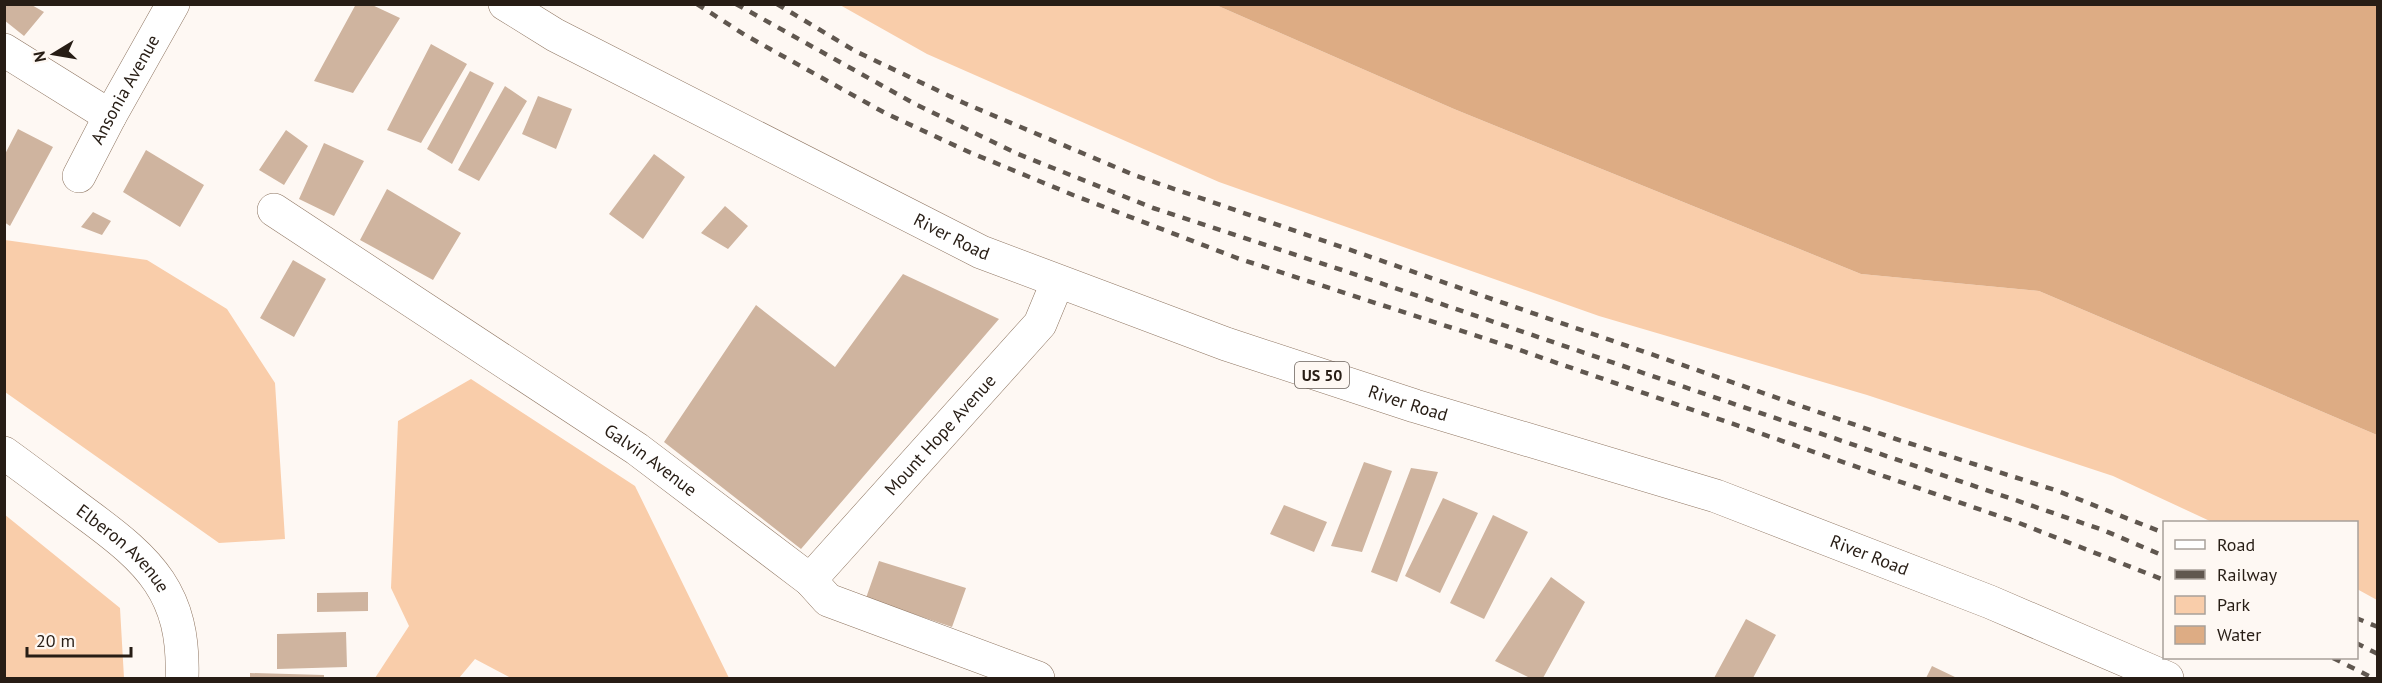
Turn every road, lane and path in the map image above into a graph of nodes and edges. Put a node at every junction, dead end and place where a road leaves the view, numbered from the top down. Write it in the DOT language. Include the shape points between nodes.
graph roads {
  1 [pos="173,4"];
  2 [pos="505,4"];
  3 [pos="4,50"];
  4 [pos="110,116"];
  5 [pos="79,176"];
  6 [pos="274,210"];
  7 [pos="1057,282"];
  8 [pos="4,453"];
  9 [pos="810,580"];
  10 [pos="182,678"];
  11 [pos="1038,678"];
  12 [pos="2167,678"];
  1 -- 4 [label="street, Ansonia Avenue"];
  2 -- 7 [label="street, River Road / US 50" via="555,35 981,252"];
  3 -- 4 [label="street"];
  4 -- 5 [label="street, Ansonia Avenue"];
  6 -- 9 [label="street, Galvin Avenue" via="636,449"];
  7 -- 9 [label="street, Mount Hope Avenue" via="1041,324"];
  7 -- 12 [label="street, River Road / US 50" via="1393,399 1716,496 1990,602"];
  8 -- 10 [label="street, Elberon Avenue" via="128,545 151,570 176,615 183,649"];
  9 -- 11 [label="street, Galvin Avenue" via="828,600"];
}
